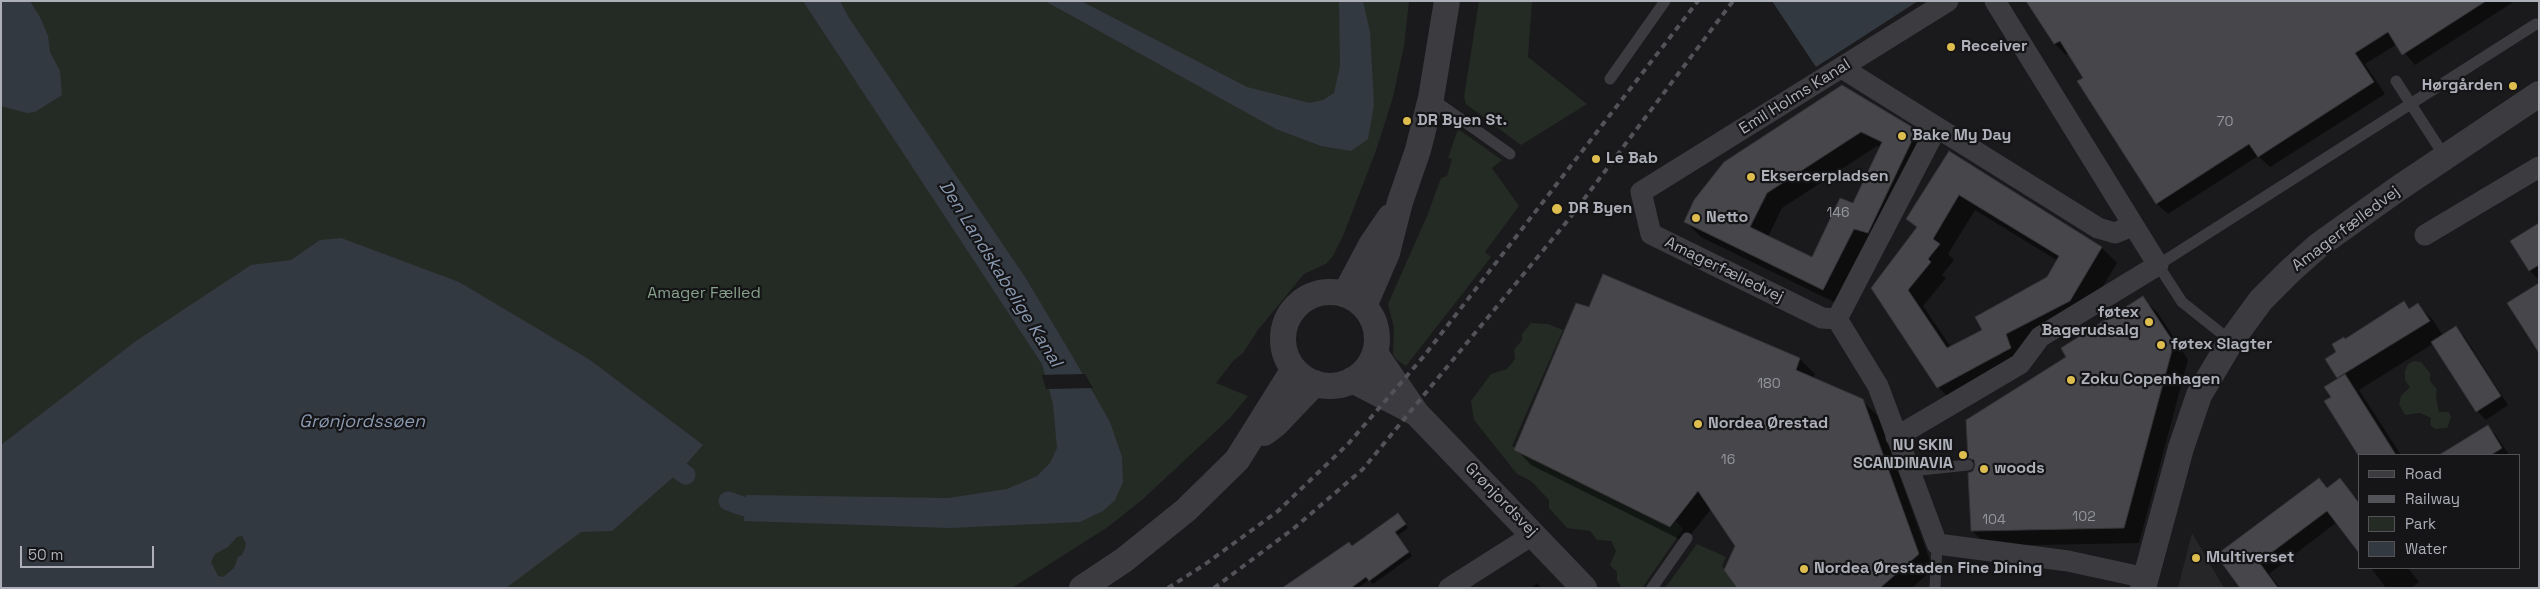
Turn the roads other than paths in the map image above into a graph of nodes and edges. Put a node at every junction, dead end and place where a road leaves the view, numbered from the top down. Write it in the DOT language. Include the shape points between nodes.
graph roads {
  1 [pos="1664,1"];
  2 [pos="1948,1"];
  3 [pos="1996,1"];
  4 [pos="1445,6"];
  5 [pos="2536,24"];
  6 [pos="1842,68"];
  7 [pos="1610,79"];
  8 [pos="2396,81"];
  9 [pos="2539,94"];
  10 [pos="1432,98"];
  11 [pos="2411,104"];
  12 [pos="1937,127"];
  13 [pos="1510,154"];
  14 [pos="2445,157"];
  15 [pos="2539,167"];
  16 [pos="1641,192"];
  17 [pos="2132,226"];
  18 [pos="2425,235"];
  19 [pos="2158,265"];
  20 [pos="1354,300"];
  21 [pos="1837,318"];
  22 [pos="2231,341"];
  23 [pos="1375,353"];
  24 [pos="1304,376"];
  25 [pos="1352,380"];
  26 [pos="1417,414"];
  27 [pos="1896,436"];
  28 [pos="1968,465"];
  29 [pos="1911,471"];
  30 [pos="1534,534"];
  31 [pos="1687,538"];
  32 [pos="1937,544"];
  33 [pos="2145,583"];
  34 [pos="1082,588"];
  35 [pos="1448,588"];
  36 [pos="1584,588"];
  37 [pos="1652,588"];
  38 [pos="1935,588"];
  1 -- 7 [label="lane"];
  2 -- 6 [label="street, Emil Holms Kanal"];
  3 -- 17 [label="street"];
  4 -- 10 [label="street"];
  5 -- 11 [label="lane"];
  6 -- 12 [label="street"];
  6 -- 16 [label="street, Emil Holms Kanal"];
  8 -- 11 [label="lane"];
  9 -- 14 [label="street, Amagerfælledvej"];
  10 -- 13 [label="lane"];
  10 -- 20 [label="street" via="1387,253"];
  11 -- 14 [label="lane"];
  11 -- 19 [label="lane"];
  12 -- 17 [label="street" via="2098,228 2115,233"];
  12 -- 21 [label="street"];
  14 -- 22 [label="street, Amagerfælledvej" via="2319,246 2261,300"];
  15 -- 18 [label="street"];
  16 -- 21 [label="street, Amagerfælledvej" via="1651,234 1822,318"];
  17 -- 19 [label="street"];
  19 -- 22 [label="lane" via="2182,302"];
  19 -- 27 [label="street" via="2040,337 2020,364"];
  20 -- 23 [label="street" via="1376,328"];
  20 -- 24 [label="street" via="1333,292 1315,295 1299,303 1291,312 1284,341 1288,358"];
  21 -- 27 [label="street" via="1878,386"];
  22 -- 33 [label="street, Amagerfælledvej" via="2199,395 2181,448"];
  23 -- 25 [label="street" via="1370,364"];
  23 -- 26 [label="street, Grønjordsvej"];
  24 -- 25 [label="street" via="1334,385"];
  24 -- 34 [label="street" via="1276,424 1246,448 1186,510 1124,560"];
  25 -- 26 [label="street, Grønjordsvej"];
  26 -- 30 [label="street, Grønjordsvej"];
  27 -- 29 [label="street"];
  28 -- 29 [label="lane"];
  29 -- 32 [label="street"];
  30 -- 35 [label="street"];
  30 -- 36 [label="street, Grønjordsvej"];
  31 -- 37 [label="lane"];
  32 -- 33 [label="street, Amagerfælledvej" via="2068,561"];
  32 -- 38 [label="lane"];
}
